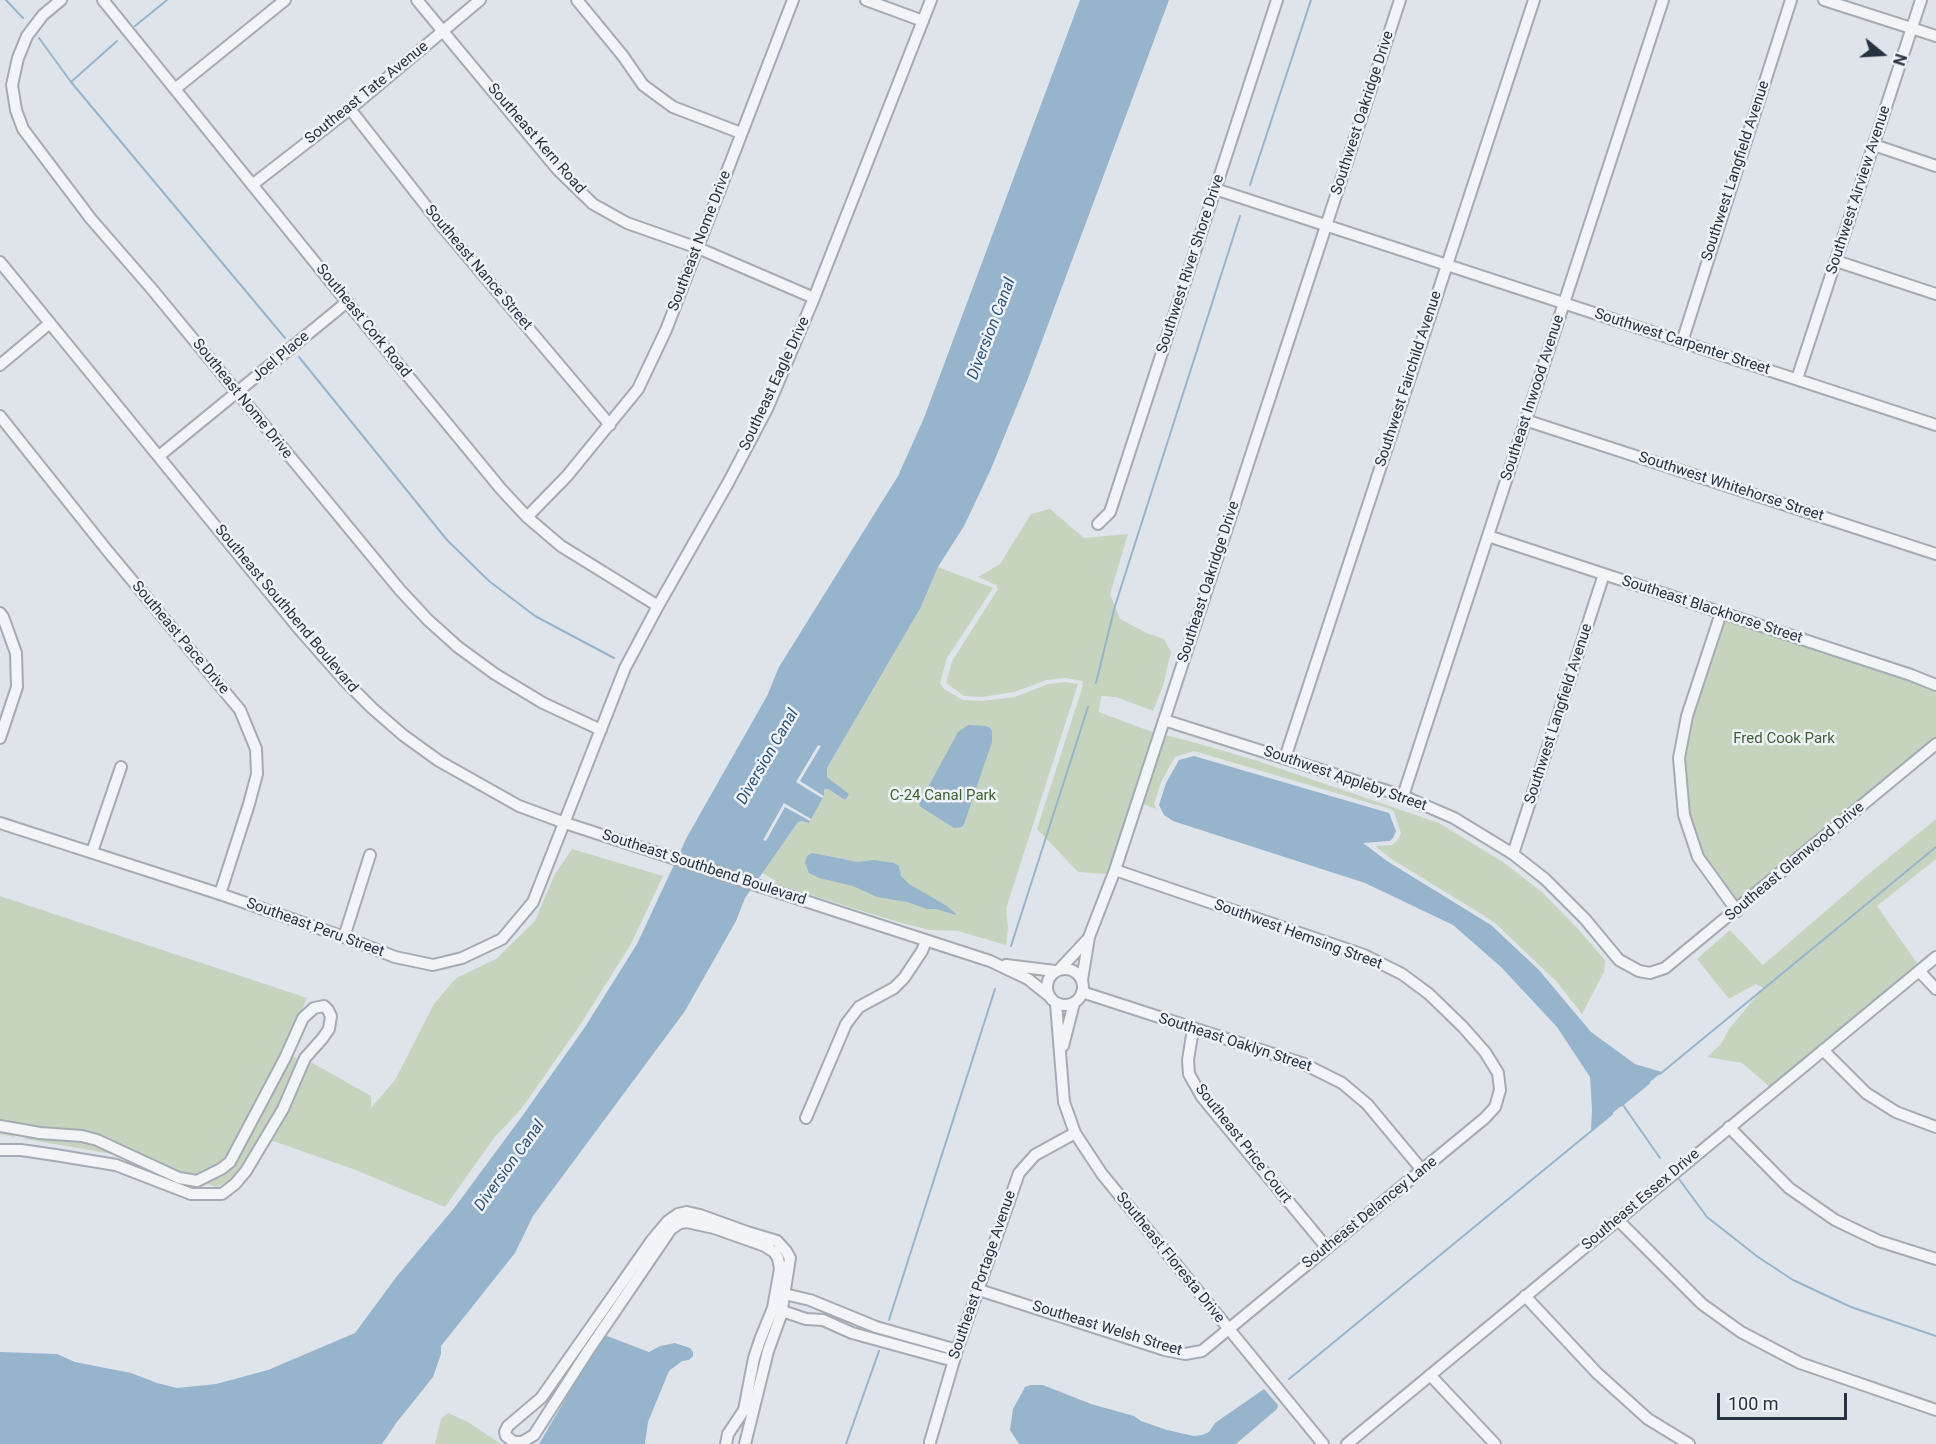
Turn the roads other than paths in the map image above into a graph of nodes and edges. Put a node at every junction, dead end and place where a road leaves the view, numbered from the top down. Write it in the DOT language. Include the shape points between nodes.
graph roads {
  1 [pos="61,0"];
  2 [pos="103,0"];
  3 [pos="285,0"];
  4 [pos="417,0"];
  5 [pos="480,0"];
  6 [pos="577,0"];
  7 [pos="793,0"];
  8 [pos="866,0"];
  9 [pos="931,0"];
  10 [pos="1277,0"];
  11 [pos="1400,0"];
  12 [pos="1534,0"];
  13 [pos="1663,0"];
  14 [pos="1791,0"];
  15 [pos="1824,0"];
  16 [pos="1921,0"];
  17 [pos="923,21"];
  18 [pos="1911,28"];
  19 [pos="442,31"];
  20 [pos="1936,36"];
  21 [pos="176,89"];
  22 [pos="350,109"];
  23 [pos="741,133"];
  24 [pos="1874,146"];
  25 [pos="1936,166"];
  26 [pos="252,184"];
  27 [pos="1215,189"];
  28 [pos="1326,226"];
  29 [pos="698,248"];
  30 [pos="1836,261"];
  31 [pos="0,262"];
  32 [pos="1447,265"];
  33 [pos="1936,294"];
  34 [pos="814,298"];
  35 [pos="347,302"];
  36 [pos="1564,304"];
  37 [pos="50,323"];
  38 [pos="1682,342"];
  39 [pos="0,365"];
  40 [pos="1797,379"];
  41 [pos="237,393"];
  42 [pos="0,416"];
  43 [pos="1526,420"];
  44 [pos="610,425"];
  45 [pos="1936,425"];
  46 [pos="159,456"];
  47 [pos="527,517"];
  48 [pos="1098,525"];
  49 [pos="1488,536"];
  50 [pos="1936,554"];
  51 [pos="1604,574"];
  52 [pos="658,606"];
  53 [pos="0,613"];
  54 [pos="1721,613"];
  55 [pos="1936,685"];
  56 [pos="1164,720"];
  57 [pos="601,730"];
  58 [pos="0,738"];
  59 [pos="1936,744"];
  60 [pos="1285,758"];
  61 [pos="121,767"];
  62 [pos="1402,796"];
  63 [pos="0,823"];
  64 [pos="565,823"];
  65 [pos="92,852"];
  66 [pos="1513,854"];
  67 [pos="370,855"];
  68 [pos="1115,870"];
  69 [pos="220,894"];
  70 [pos="1737,911"];
  71 [pos="344,937"];
  72 [pos="1089,937"];
  73 [pos="926,941"];
  74 [pos="1936,957"];
  75 [pos="994,963"];
  76 [pos="1057,970"];
  77 [pos="1919,971"];
  78 [pos="1650,973"];
  79 [pos="1082,980"];
  80 [pos="1936,989"];
  81 [pos="1082,992"];
  82 [pos="1048,995"];
  83 [pos="1074,1003"];
  84 [pos="1056,1004"];
  85 [pos="1193,1029"];
  86 [pos="290,1049"];
  87 [pos="1823,1050"];
  88 [pos="1061,1052"];
  89 [pos="305,1058"];
  90 [pos="1500,1090"];
  91 [pos="806,1118"];
  92 [pos="0,1126"];
  93 [pos="1729,1127"];
  94 [pos="1936,1127"];
  95 [pos="16,1129"];
  96 [pos="1075,1133"];
  97 [pos="0,1150"];
  98 [pos="21,1150"];
  99 [pos="1422,1170"];
  100 [pos="197,1180"];
  101 [pos="196,1194"];
  102 [pos="1618,1220"];
  103 [pos="1327,1248"];
  104 [pos="1936,1259"];
  105 [pos="979,1290"];
  106 [pos="781,1293"];
  107 [pos="1525,1296"];
  108 [pos="778,1310"];
  109 [pos="1229,1330"];
  110 [pos="915,1338"];
  111 [pos="912,1350"];
  112 [pos="955,1355"];
  113 [pos="565,1375"];
  114 [pos="1430,1375"];
  115 [pos="751,1403"];
  116 [pos="1936,1410"];
  117 [pos="726,1444"];
  118 [pos="745,1444"];
  119 [pos="930,1444"];
  120 [pos="1323,1444"];
  121 [pos="1347,1444"];
  122 [pos="1495,1444"];
  123 [pos="1689,1444"];
  1 -- 41 [label="street, Southeast Nome Drive" via="27,36 18,57 12,85 23,129 91,219"];
  2 -- 21 [label="street, Southeast Cork Road"];
  3 -- 21 [label="street"];
  4 -- 19 [label="street, Southeast Kern Road"];
  5 -- 19 [label="street, Southeast Tate Avenue"];
  6 -- 23 [label="street" via="643,85 674,107"];
  7 -- 23 [label="street, Southeast Nome Drive"];
  8 -- 17 [label="street"];
  9 -- 17 [label="street, Southeast Eagle Drive"];
  10 -- 27 [label="street, Southwest River Shore Drive"];
  11 -- 28 [label="street, Southwest Oakridge Drive"];
  12 -- 32 [label="street, Southwest Fairchild Avenue"];
  13 -- 36 [label="street, Southeast Inwood Avenue"];
  14 -- 38 [label="street, Southwest Langfield Avenue"];
  15 -- 18 [label="street"];
  16 -- 18 [label="street, Southwest Airview Avenue"];
  17 -- 34 [label="street, Southeast Eagle Drive"];
  18 -- 20 [label="street"];
  18 -- 24 [label="street, Southwest Airview Avenue"];
  19 -- 22 [label="street, Southeast Tate Avenue"];
  19 -- 29 [label="street, Southeast Kern Road" via="558,170 593,204 627,223"];
  21 -- 26 [label="street, Southeast Cork Road"];
  22 -- 26 [label="street, Southeast Tate Avenue"];
  22 -- 44 [label="street, Southeast Nance Street" via="441,225"];
  23 -- 29 [label="street, Southeast Nome Drive"];
  24 -- 25 [label="street"];
  24 -- 30 [label="street, Southwest Airview Avenue"];
  26 -- 35 [label="street, Southeast Cork Road"];
  27 -- 28 [label="street, Southwest Carpenter Street"];
  27 -- 48 [label="street, Southwest River Shore Drive" via="1110,512"];
  28 -- 32 [label="street, Southwest Carpenter Street"];
  28 -- 56 [label="street, Southeast Oakridge Drive"];
  29 -- 34 [label="street, Southeast Kern Road"];
  29 -- 44 [label="street, Southeast Nome Drive" via="638,389"];
  30 -- 33 [label="street"];
  30 -- 40 [label="street, Southwest Airview Avenue"];
  31 -- 37 [label="street, Southeast Southbend Boulevard"];
  32 -- 36 [label="street, Southwest Carpenter Street"];
  32 -- 60 [label="street, Southwest Fairchild Avenue"];
  34 -- 52 [label="street, Southeast Eagle Drive" via="767,409"];
  35 -- 41 [label="street, Joel Place"];
  35 -- 47 [label="street, Southeast Cork Road"];
  36 -- 38 [label="street, Southwest Carpenter Street"];
  36 -- 43 [label="street, Southeast Inwood Avenue"];
  37 -- 39 [label="street"];
  37 -- 46 [label="street, Southeast Southbend Boulevard"];
  38 -- 40 [label="street, Southwest Carpenter Street"];
  40 -- 45 [label="street, Southwest Carpenter Street"];
  41 -- 46 [label="street, Joel Place"];
  41 -- 57 [label="street, Southeast Nome Drive" via="428,620 495,674 543,703"];
  42 -- 69 [label="street, Southeast Pace Drive" via="240,710 256,749 257,774"];
  43 -- 49 [label="street, Southeast Inwood Avenue"];
  43 -- 50 [label="street, Southwest Whitehorse Street"];
  44 -- 47 [label="street, Southeast Nome Drive"];
  46 -- 64 [label="street, Southeast Southbend Boulevard" via="300,630 372,708 439,761 519,806"];
  47 -- 52 [label="street, Southeast Cork Road" via="582,561"];
  49 -- 51 [label="street, Southeast Blackhorse Street"];
  49 -- 62 [label="street, Southeast Inwood Avenue"];
  51 -- 54 [label="street, Southeast Blackhorse Street"];
  51 -- 66 [label="street, Southwest Langfield Avenue"];
  52 -- 57 [label="street, Southeast Eagle Drive" via="626,668"];
  53 -- 58 [label="street" via="16,654 17,687"];
  54 -- 55 [label="street, Southeast Blackhorse Street"];
  54 -- 70 [label="street" via="1687,716 1679,758 1684,815 1698,857"];
  56 -- 60 [label="street, Southwest Appleby Street"];
  56 -- 68 [label="street, Southeast Oakridge Drive"];
  57 -- 64 [label="street, Southeast Eagle Drive"];
  59 -- 70 [label="street, Southeast Glenwood Drive"];
  60 -- 62 [label="street, Southwest Appleby Street"];
  61 -- 65 [label="street"];
  62 -- 66 [label="street, Southwest Appleby Street" via="1454,818"];
  63 -- 65 [label="street, Southeast Peru Street"];
  64 -- 71 [label="street, Southeast Peru Street" via="533,902 502,939 462,958 433,965 395,957"];
  64 -- 73 [label="street, Southeast Southbend Boulevard"];
  65 -- 69 [label="street, Southeast Peru Street"];
  66 -- 78 [label="street, Southwest Appleby Street" via="1585,919 1618,960"];
  67 -- 71 [label="street"];
  68 -- 72 [label="street, Southeast Oakridge Drive"];
  68 -- 90 [label="street, Southwest Hemsing Street" via="1364,956 1402,974 1429,994 1485,1052 1498,1073"];
  69 -- 71 [label="street, Southeast Peru Street"];
  70 -- 78 [label="street, Southeast Glenwood Drive" via="1665,968"];
  72 -- 76 [label="street, Southeast Oakridge Drive"];
  72 -- 79 [label="street, Southeast Oakridge Drive"];
  73 -- 75 [label="street, Southeast Southbend Boulevard"];
  73 -- 91 [label="street" via="904,978 859,1007 846,1024"];
  74 -- 77 [label="street, Southeast Essex Drive"];
  75 -- 76 [label="street, Southeast Southbend Boulevard"];
  75 -- 82 [label="street, Southeast Southbend Boulevard" via="1028,979"];
  76 -- 79 [label="street" via="1075,972"];
  76 -- 82 [label="street" via="1046,984"];
  77 -- 80 [label="street"];
  77 -- 87 [label="street, Southeast Essex Drive"];
  79 -- 81 [label="street"];
  81 -- 83 [label="street"];
  81 -- 85 [label="street, Southeast Oaklyn Street"];
  82 -- 84 [label="street"];
  83 -- 84 [label="street"];
  83 -- 88 [label="street, Southeast Floresta Drive"];
  84 -- 88 [label="street, Southeast Floresta Drive"];
  85 -- 99 [label="street, Southeast Oaklyn Street" via="1304,1064 1342,1083 1367,1104"];
  85 -- 103 [label="street, Southeast Price Court" via="1189,1074 1202,1097"];
  86 -- 89 [label="street"];
  86 -- 89 [label="street" via="303,1018 314,1008 324,1006 331,1016 329,1029"];
  86 -- 100 [label="street" via="230,1162"];
  87 -- 93 [label="street, Southeast Essex Drive"];
  87 -- 94 [label="street" via="1866,1093 1896,1112"];
  88 -- 96 [label="street, Southeast Floresta Drive" via="1064,1102"];
  89 -- 101 [label="street" via="283,1109 246,1171 222,1194"];
  90 -- 99 [label="street, Southeast Delancey Lane" via="1495,1107 1485,1118"];
  92 -- 95 [label="street"];
  93 -- 102 [label="street, Southeast Essex Drive"];
  93 -- 104 [label="street" via="1789,1188 1835,1220 1879,1241"];
  95 -- 98 [label="street"];
  95 -- 100 [label="street" via="97,1140 179,1178"];
  96 -- 105 [label="street, Southeast Portage Avenue" via="1035,1155 1019,1173"];
  96 -- 109 [label="street, Southeast Floresta Drive" via="1102,1174"];
  97 -- 98 [label="street"];
  98 -- 101 [label="street" via="116,1165"];
  99 -- 103 [label="street, Southeast Delancey Lane"];
  100 -- 101 [label="street"];
  102 -- 107 [label="street, Southeast Essex Drive"];
  102 -- 116 [label="street" via="1702,1304 1742,1332 1800,1363"];
  103 -- 109 [label="street, Southeast Delancey Lane"];
  105 -- 109 [label="street, Southeast Welsh Street" via="1185,1354 1202,1351"];
  105 -- 112 [label="street, Southeast Portage Avenue"];
  106 -- 108 [label="street"];
  106 -- 110 [label="street" via="810,1299 876,1327"];
  106 -- 113 [label="street" via="790,1258 777,1241 732,1230 710,1218 687,1212 678,1214 652,1240"];
  107 -- 114 [label="street, Southeast Essex Drive"];
  107 -- 123 [label="street" via="1605,1381 1648,1419"];
  108 -- 111 [label="street" via="823,1320 852,1333"];
  108 -- 115 [label="street" via="754,1358"];
  109 -- 120 [label="street, Southeast Floresta Drive"];
  110 -- 111 [label="street"];
  110 -- 112 [label="street"];
  111 -- 112 [label="street"];
  112 -- 119 [label="street, Southeast Portage Avenue"];
  113 -- 113 [label="street" via="508,1426 505,1432 511,1442 522,1442 534,1434"];
  114 -- 121 [label="street, Southeast Essex Drive"];
  114 -- 122 [label="street"];
  115 -- 117 [label="street" via="728,1434"];
  115 -- 118 [label="street"];
}
